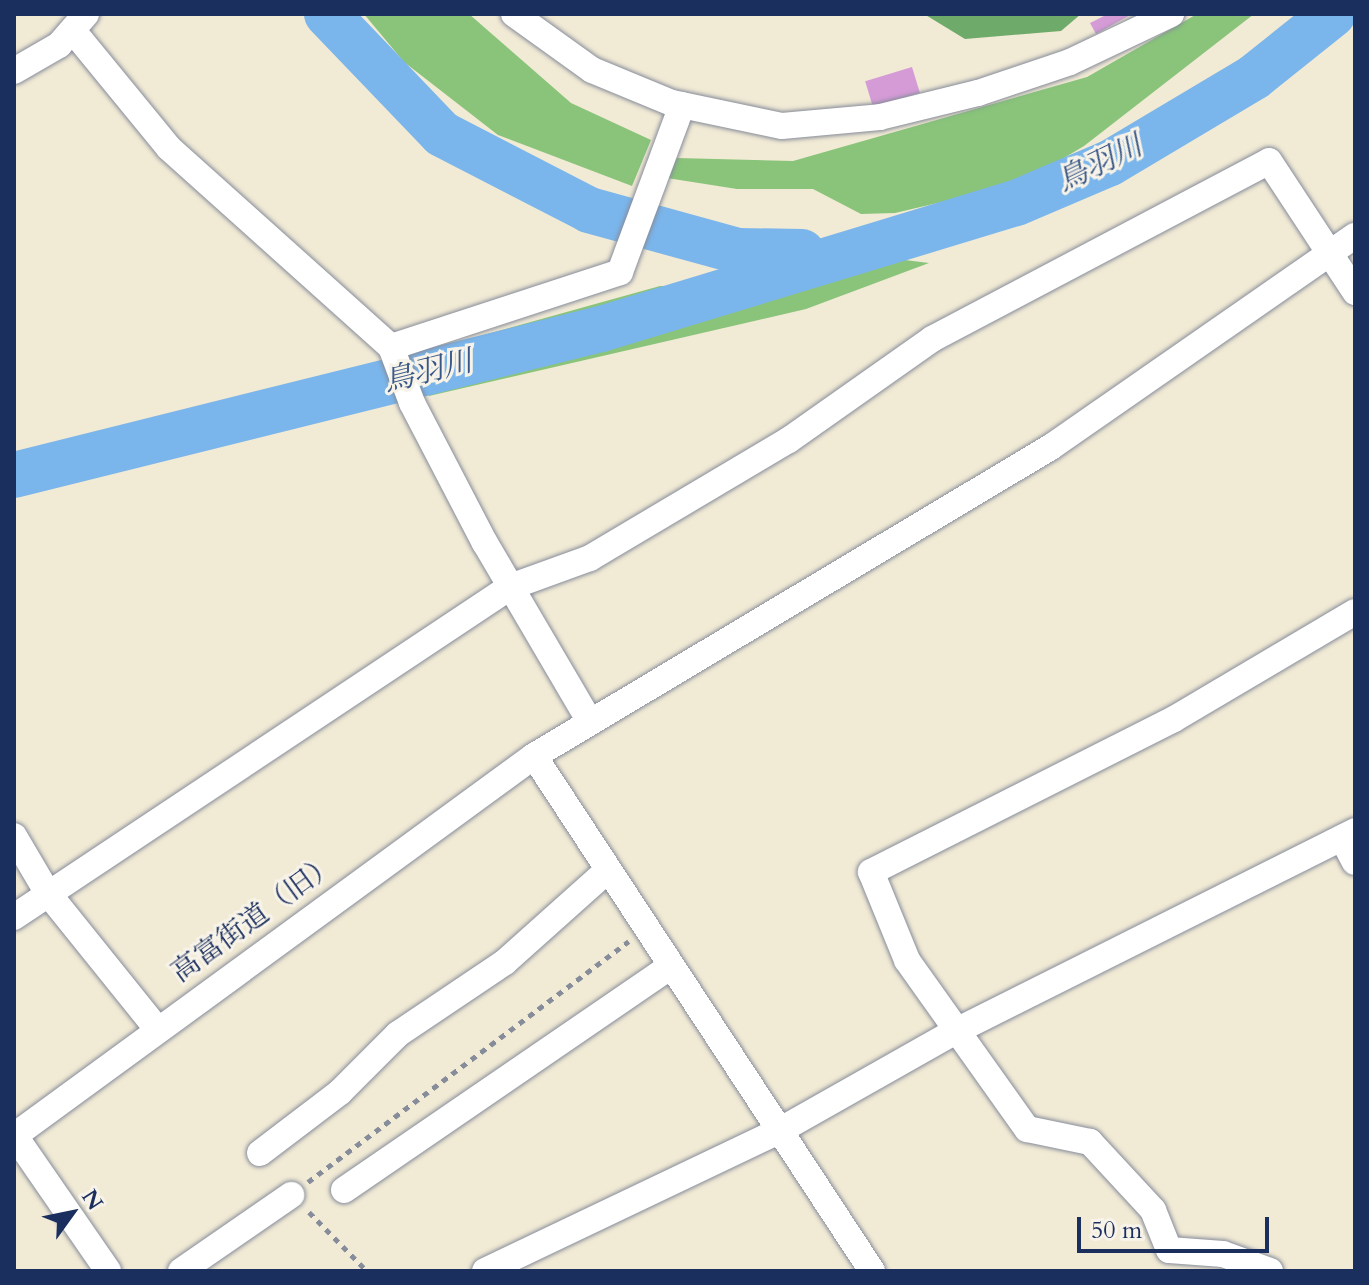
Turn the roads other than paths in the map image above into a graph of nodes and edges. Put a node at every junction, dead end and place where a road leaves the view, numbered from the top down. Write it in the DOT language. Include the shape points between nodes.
graph roads {
  1 [pos="514,14"];
  2 [pos="1171,14"];
  3 [pos="80,23"];
  4 [pos="14,71"];
  5 [pos="682,105"];
  6 [pos="1355,236"];
  7 [pos="1328,254"];
  8 [pos="1355,292"];
  9 [pos="391,347"];
  10 [pos="510,587"];
  11 [pos="1355,612"];
  12 [pos="589,720"];
  13 [pos="534,756"];
  14 [pos="1349,834"];
  15 [pos="14,836"];
  16 [pos="1355,862"];
  17 [pos="608,870"];
  18 [pos="47,892"];
  19 [pos="14,917"];
  20 [pos="670,967"];
  21 [pos="157,1029"];
  22 [pos="954,1032"];
  23 [pos="779,1131"];
  24 [pos="14,1136"];
  25 [pos="260,1153"];
  26 [pos="344,1190"];
  27 [pos="291,1195"];
  28 [pos="108,1271"];
  29 [pos="181,1271"];
  30 [pos="485,1271"];
  31 [pos="872,1271"];
  32 [pos="1270,1271"];
  1 -- 5 [label="street" via="592,70"];
  2 -- 5 [label="street" via="1070,62 880,117 782,126"];
  3 -- 4 [label="street"];
  3 -- 9 [label="street" via="169,148"];
  5 -- 9 [label="street" via="620,272"];
  6 -- 7 [label="street, 高富街道（旧）"];
  7 -- 8 [label="street"];
  7 -- 10 [label="street" via="1269,161 932,339 789,440 590,558"];
  7 -- 12 [label="street, 高富街道（旧）" via="1051,447"];
  9 -- 10 [label="street" via="412,403"];
  10 -- 12 [label="street"];
  10 -- 18 [label="street"];
  11 -- 22 [label="street" via="1174,719 871,872 907,960"];
  12 -- 13 [label="street, 高富街道（旧）"];
  13 -- 17 [label="street"];
  13 -- 21 [label="street, 高富街道（旧）"];
  14 -- 16 [label="street"];
  14 -- 22 [label="street"];
  15 -- 18 [label="street"];
  17 -- 20 [label="street"];
  17 -- 25 [label="street" via="505,962 398,1034 340,1092"];
  18 -- 19 [label="street"];
  18 -- 21 [label="street"];
  20 -- 23 [label="street"];
  20 -- 26 [label="street"];
  21 -- 24 [label="street, 高富街道（旧）"];
  22 -- 23 [label="street"];
  22 -- 32 [label="street" via="1027,1129 1090,1142 1153,1210 1169,1250 1223,1254"];
  23 -- 30 [label="street"];
  23 -- 31 [label="street"];
  24 -- 28 [label="street"];
  27 -- 29 [label="street"];
}
